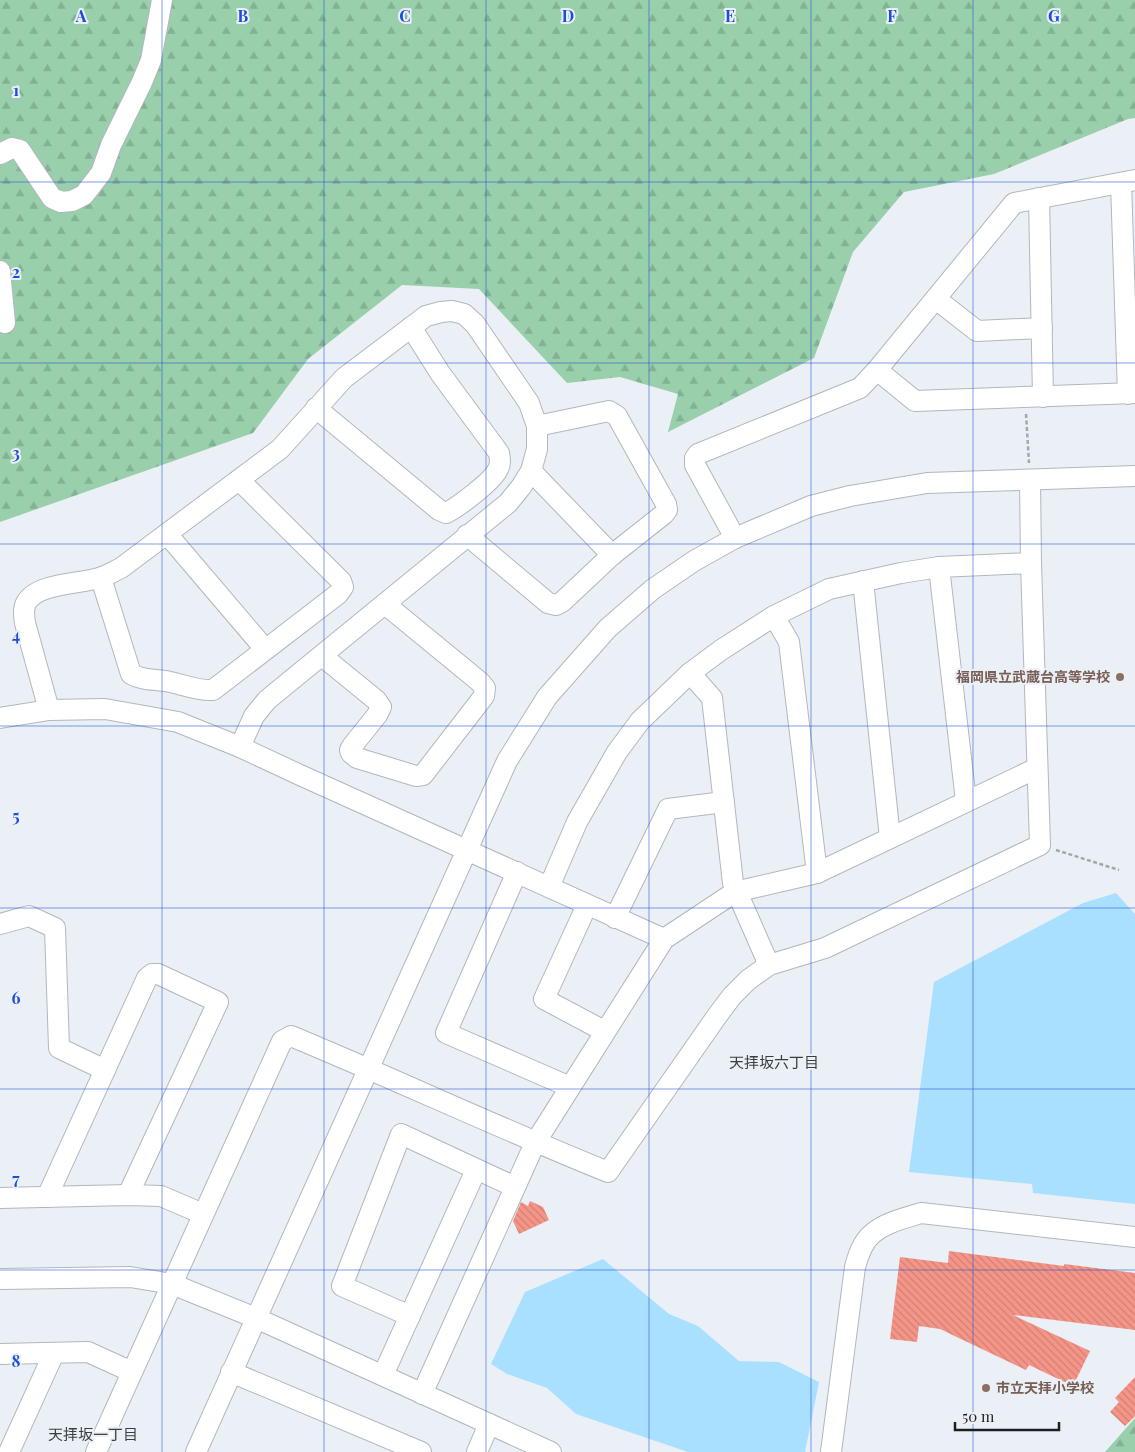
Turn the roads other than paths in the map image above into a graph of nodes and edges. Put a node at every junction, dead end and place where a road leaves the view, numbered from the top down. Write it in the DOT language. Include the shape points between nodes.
graph roads {
  1 [pos="162,0"];
  2 [pos="0,154"];
  3 [pos="1128,182"];
  4 [pos="1039,198"];
  5 [pos="0,271"];
  6 [pos="936,299"];
  7 [pos="5,323"];
  8 [pos="411,327"];
  9 [pos="1042,328"];
  10 [pos="877,370"];
  11 [pos="1131,394"];
  12 [pos="1034,397"];
  13 [pos="316,408"];
  14 [pos="537,426"];
  15 [pos="531,471"];
  16 [pos="1135,476"];
  17 [pos="239,480"];
  18 [pos="1030,480"];
  19 [pos="167,534"];
  20 [pos="467,535"];
  21 [pos="735,538"];
  22 [pos="612,555"];
  23 [pos="1031,563"];
  24 [pos="939,567"];
  25 [pos="101,578"];
  26 [pos="863,581"];
  27 [pos="385,604"];
  28 [pos="774,616"];
  29 [pos="265,649"];
  30 [pos="322,656"];
  31 [pos="690,673"];
  32 [pos="49,710"];
  33 [pos="0,718"];
  34 [pos="240,747"];
  35 [pos="1037,768"];
  36 [pos="724,802"];
  37 [pos="966,802"];
  38 [pos="890,838"];
  39 [pos="468,850"];
  40 [pos="517,872"];
  41 [pos="817,873"];
  42 [pos="549,887"];
  43 [pos="735,892"];
  44 [pos="587,905"];
  45 [pos="615,918"];
  46 [pos="0,924"];
  47 [pos="664,939"];
  48 [pos="768,965"];
  49 [pos="604,1032"];
  50 [pos="369,1068"];
  51 [pos="105,1070"];
  52 [pos="570,1087"];
  53 [pos="535,1143"];
  54 [pos="476,1170"];
  55 [pos="515,1187"];
  56 [pos="128,1195"];
  57 [pos="47,1197"];
  58 [pos="0,1198"];
  59 [pos="203,1214"];
  60 [pos="1135,1237"];
  61 [pos="0,1279"];
  62 [pos="172,1284"];
  63 [pos="410,1316"];
  64 [pos="256,1318"];
  65 [pos="54,1353"];
  66 [pos="0,1354"];
  67 [pos="132,1372"];
  68 [pos="231,1372"];
  69 [pos="384,1375"];
  70 [pos="422,1394"];
  71 [pos="489,1424"];
  72 [pos="540,1450"];
  73 [pos="9,1452"];
  74 [pos="96,1452"];
  75 [pos="196,1452"];
  76 [pos="421,1452"];
  77 [pos="477,1452"];
  78 [pos="831,1452"];
  1 -- 2 [label="street" via="151,60 101,173 84,195 72,201 61,202 52,198 20,150 12,148"];
  3 -- 4 [label="street"];
  3 -- 11 [label="street"];
  4 -- 6 [label="street" via="1014,203"];
  4 -- 9 [label="street"];
  5 -- 7 [label="street"];
  6 -- 9 [label="street" via="977,331"];
  6 -- 10 [label="street"];
  8 -- 13 [label="street" via="344,378"];
  8 -- 13 [label="street" via="499,454 500,463 492,478 446,513"];
  8 -- 14 [label="street" via="426,316 441,312 464,314 529,403"];
  9 -- 12 [label="street"];
  10 -- 12 [label="street" via="915,401"];
  10 -- 21 [label="street" via="860,388 698,454 695,465"];
  11 -- 12 [label="street"];
  13 -- 17 [label="street" via="280,449"];
  14 -- 15 [label="street" via="537,449"];
  14 -- 22 [label="street" via="609,411 617,416 667,510"];
  15 -- 20 [label="street" via="508,502"];
  15 -- 22 [label="street"];
  16 -- 18 [label="street"];
  17 -- 19 [label="street"];
  17 -- 29 [label="street" via="341,581 343,587"];
  18 -- 21 [label="street" via="927,483 850,496 811,506"];
  18 -- 23 [label="street"];
  19 -- 25 [label="street" via="121,568"];
  19 -- 29 [label="street"];
  20 -- 22 [label="street" via="548,603 556,606"];
  20 -- 27 [label="street"];
  21 -- 39 [label="street" via="654,589 608,628 547,697 507,761"];
  23 -- 24 [label="street"];
  23 -- 35 [label="street"];
  24 -- 26 [label="street"];
  24 -- 37 [label="street"];
  25 -- 29 [label="street" via="131,674 138,678 202,691 212,690"];
  25 -- 32 [label="street" via="43,589 26,603 25,623"];
  26 -- 28 [label="street" via="829,589"];
  26 -- 38 [label="street"];
  27 -- 30 [label="street"];
  27 -- 30 [label="street" via="485,688 484,696 423,775 408,774 357,758 351,753 353,745 381,707"];
  28 -- 31 [label="street"];
  28 -- 41 [label="street" via="789,642"];
  30 -- 34 [label="street" via="267,700 254,716"];
  31 -- 36 [label="street" via="712,698"];
  31 -- 42 [label="street" via="640,721 617,752 577,822"];
  32 -- 33 [label="street"];
  32 -- 34 [label="street" via="105,709 178,722"];
  34 -- 39 [label="street"];
  35 -- 37 [label="street"];
  35 -- 48 [label="street" via="1040,845 825,948"];
  36 -- 43 [label="street"];
  36 -- 45 [label="street" via="668,809"];
  37 -- 38 [label="street"];
  38 -- 41 [label="street"];
  39 -- 40 [label="street"];
  39 -- 50 [label="street"];
  40 -- 42 [label="street"];
  40 -- 52 [label="street" via="446,1033"];
  41 -- 43 [label="street"];
  42 -- 44 [label="street"];
  43 -- 47 [label="street"];
  43 -- 48 [label="street"];
  44 -- 45 [label="street"];
  44 -- 49 [label="street" via="544,999"];
  45 -- 47 [label="street"];
  46 -- 51 [label="street" via="29,916 55,928 59,1048"];
  47 -- 49 [label="street"];
  48 -- 53 [label="street" via="732,996 608,1172"];
  49 -- 52 [label="street"];
  50 -- 53 [label="street"];
  50 -- 59 [label="street" via="291,1036 282,1042"];
  50 -- 64 [label="street"];
  51 -- 56 [label="street" via="147,978 152,974 218,1002"];
  51 -- 57 [label="street"];
  52 -- 53 [label="street"];
  53 -- 55 [label="street"];
  54 -- 55 [label="street"];
  54 -- 63 [label="street"];
  54 -- 63 [label="street" via="400,1134 342,1286"];
  55 -- 70 [label="street"];
  56 -- 57 [label="street"];
  56 -- 59 [label="street" via="161,1196"];
  57 -- 58 [label="street"];
  59 -- 62 [label="street"];
  60 -- 78 [label="street" via="921,1213 892,1222 870,1235 855,1267"];
  61 -- 62 [label="street" via="130,1277"];
  62 -- 64 [label="street"];
  62 -- 67 [label="street"];
  63 -- 69 [label="street"];
  64 -- 68 [label="street"];
  64 -- 69 [label="street"];
  65 -- 66 [label="street"];
  65 -- 67 [label="street" via="88,1352"];
  65 -- 73 [label="street"];
  67 -- 74 [label="street"];
  68 -- 75 [label="street"];
  68 -- 76 [label="street"];
  69 -- 70 [label="street"];
  70 -- 71 [label="street"];
  71 -- 72 [label="street"];
  71 -- 77 [label="street"];
}
